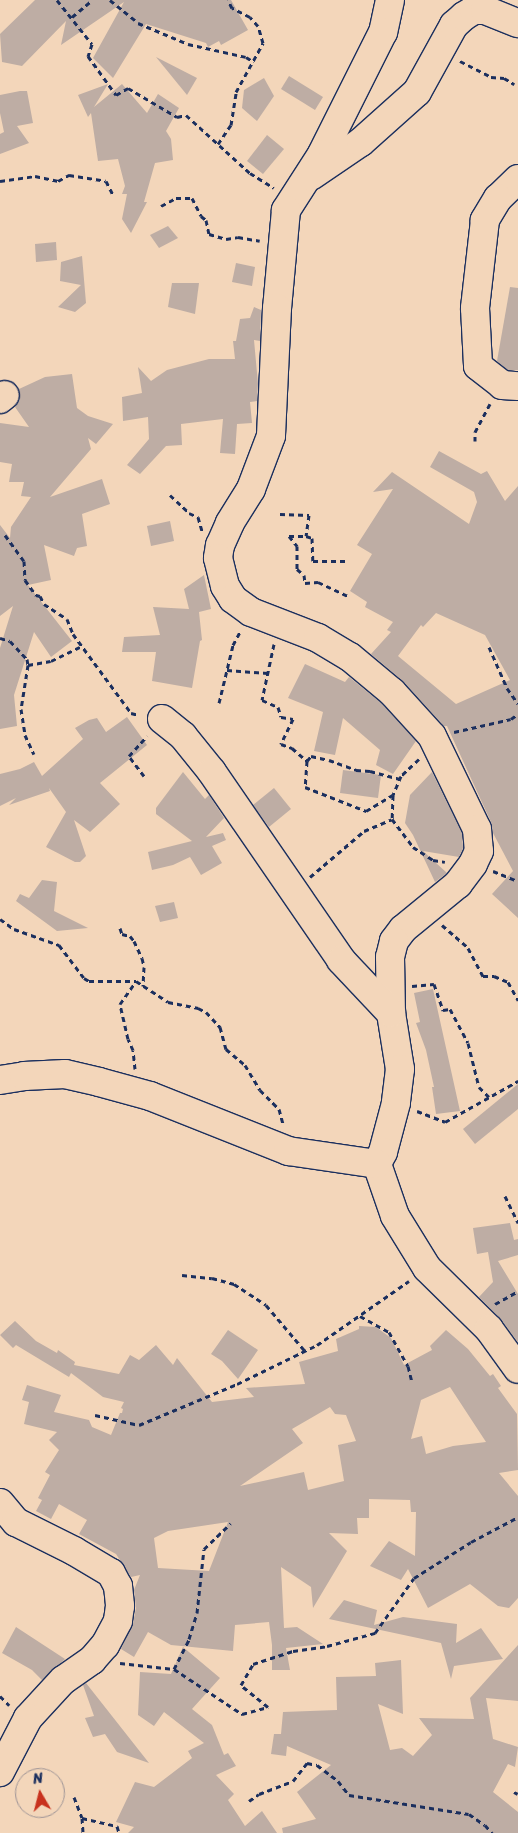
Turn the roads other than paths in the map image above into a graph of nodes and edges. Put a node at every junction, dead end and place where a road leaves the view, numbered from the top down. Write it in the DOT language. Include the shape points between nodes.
graph roads {
  1 [pos="390,0"];
  2 [pos="518,23"];
  3 [pos="518,179"];
  4 [pos="307,180"];
  5 [pos="510,386"];
  6 [pos="162,718"];
  7 [pos="391,1000"];
  8 [pos="0,1080"];
  9 [pos="377,1164"];
  10 [pos="518,1369"];
  11 [pos="0,1503"];
  12 [pos="0,1772"];
  1 -- 4 [label="street" via="383,32"];
  2 -- 4 [label="street" via="485,10 474,10 454,25 417,92 361,142"];
  3 -- 5 [label="street" via="498,198 485,220 475,308 478,366"];
  4 -- 7 [label="street" via="286,210 271,436 251,489 220,545 218,558 220,572 233,600 251,612 318,638 350,657 392,692 437,744 477,829 479,851 473,864 458,884 403,929 394,941 390,956"];
  6 -- 7 [label="street" via="183,736 212,772 341,960"];
  7 -- 9 [label="street" via="400,1068 396,1103"];
  8 -- 9 [label="street" via="65,1074 150,1096 288,1151"];
  9 -- 10 [label="street" via="394,1216 427,1268 489,1329"];
  11 -- 12 [label="street" via="16,1522 111,1573 118,1586 120,1606 118,1621 105,1645 92,1660 63,1680 28,1718"];
}
